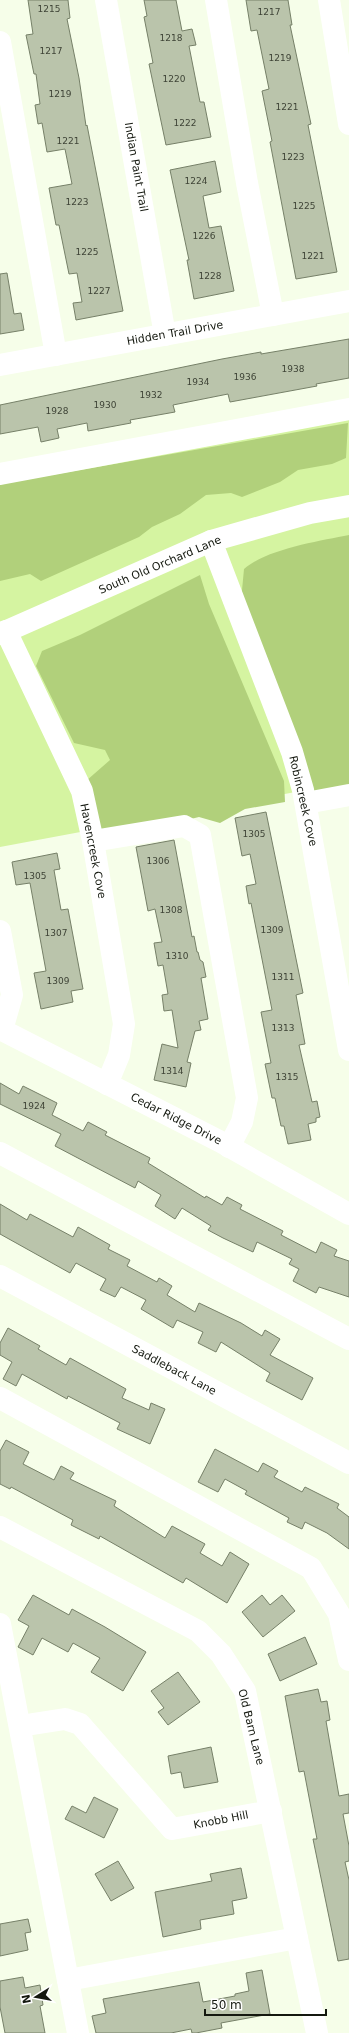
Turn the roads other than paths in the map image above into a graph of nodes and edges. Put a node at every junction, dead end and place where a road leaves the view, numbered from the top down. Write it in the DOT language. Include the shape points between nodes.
graph roads {
  1 [pos="106,0"];
  2 [pos="216,0"];
  3 [pos="329,0"];
  4 [pos="0,42"];
  5 [pos="349,123"];
  6 [pos="349,301"];
  7 [pos="273,315"];
  8 [pos="165,335"];
  9 [pos="56,355"];
  10 [pos="0,366"];
  11 [pos="349,409"];
  12 [pos="0,474"];
  13 [pos="349,506"];
  14 [pos="211,541"];
  15 [pos="3,633"];
  16 [pos="349,795"];
  17 [pos="306,803"];
  18 [pos="93,841"];
  19 [pos="0,930"];
  20 [pos="1,1029"];
  21 [pos="349,1050"];
  22 [pos="107,1084"];
  23 [pos="229,1146"];
  24 [pos="0,1154"];
  25 [pos="348,1211"];
  26 [pos="0,1276"];
  27 [pos="349,1339"];
  28 [pos="0,1398"];
  29 [pos="349,1463"];
  30 [pos="3,1534"];
  31 [pos="0,1624"];
  32 [pos="349,1660"];
  33 [pos="20,1726"];
  34 [pos="271,1811"];
  35 [pos="297,1938"];
  36 [pos="68,1980"];
  37 [pos="78,2033"];
  38 [pos="317,2033"];
  1 -- 8 [label="street, Indian Paint Trail"];
  2 -- 7 [label="street" via="247,183"];
  3 -- 5 [label="street"];
  4 -- 9 [label="street"];
  6 -- 7 [label="street, Hidden Trail Drive"];
  7 -- 8 [label="street, Hidden Trail Drive"];
  8 -- 9 [label="street, Hidden Trail Drive"];
  9 -- 10 [label="street, Hidden Trail Drive"];
  11 -- 12 [label="street"];
  13 -- 14 [label="street, South Old Orchard Lane" via="310,513"];
  14 -- 15 [label="street, South Old Orchard Lane"];
  14 -- 17 [label="street, Robincreek Cove" via="292,752"];
  15 -- 18 [label="street, Havencreek Cove" via="82,791"];
  16 -- 17 [label="street"];
  17 -- 21 [label="street, Robincreek Cove"];
  18 -- 22 [label="street, Havencreek Cove" via="124,1024 118,1055"];
  18 -- 23 [label="street" via="184,826 200,835 247,1098 242,1122"];
  19 -- 20 [label="street" via="12,995"];
  20 -- 22 [label="street, Cedar Ridge Drive"];
  22 -- 23 [label="street, Cedar Ridge Drive"];
  23 -- 25 [label="street, Cedar Ridge Drive"];
  24 -- 27 [label="street"];
  26 -- 29 [label="street, Saddleback Lane"];
  28 -- 32 [label="street" via="311,1568 340,1614"];
  30 -- 34 [label="street, Old Barn Lane" via="198,1631 221,1654 245,1691"];
  31 -- 33 [label="street"];
  33 -- 34 [label="street, Knobb Hill" via="65,1719 80,1724 172,1829"];
  33 -- 36 [label="street"];
  34 -- 35 [label="street, Old Barn Lane"];
  35 -- 36 [label="street"];
  35 -- 38 [label="street, Old Barn Lane"];
  36 -- 37 [label="street"];
}
